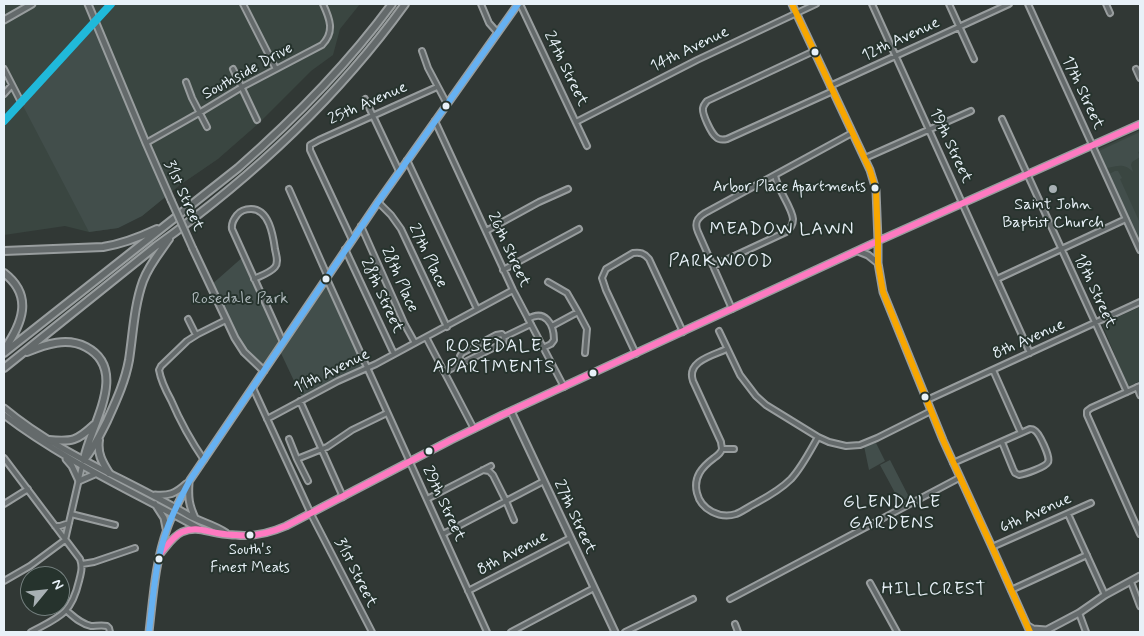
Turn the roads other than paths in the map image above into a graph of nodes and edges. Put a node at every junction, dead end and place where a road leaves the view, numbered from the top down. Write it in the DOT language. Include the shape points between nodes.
graph roads {
  1 [pos="32,4"];
  2 [pos="88,4"];
  3 [pos="243,4"];
  4 [pos="324,4"];
  5 [pos="392,4"];
  6 [pos="404,4"];
  7 [pos="481,4"];
  8 [pos="519,4"];
  9 [pos="792,4"];
  10 [pos="816,4"];
  11 [pos="872,4"];
  12 [pos="949,4"];
  13 [pos="1009,4"];
  14 [pos="1028,4"];
  15 [pos="1106,4"];
  16 [pos="796,13"];
  17 [pos="1110,13"];
  18 [pos="4,20"];
  19 [pos="960,26"];
  20 [pos="498,32"];
  21 [pos="814,51"];
  22 [pos="422,52"];
  23 [pos="896,56"];
  24 [pos="974,59"];
  25 [pos="4,69"];
  26 [pos="234,69"];
  27 [pos="276,69"];
  28 [pos="1136,69"];
  29 [pos="1140,78"];
  30 [pos="186,82"];
  31 [pos="12,85"];
  32 [pos="242,87"];
  33 [pos="437,87"];
  34 [pos="831,89"];
  35 [pos="4,94"];
  36 [pos="365,99"];
  37 [pos="21,102"];
  38 [pos="446,104"];
  39 [pos="971,111"];
  40 [pos="199,113"];
  41 [pos="374,115"];
  42 [pos="1002,119"];
  43 [pos="257,120"];
  44 [pos="435,121"];
  45 [pos="576,122"];
  46 [pos="1140,124"];
  47 [pos="207,127"];
  48 [pos="929,130"];
  49 [pos="852,133"];
  50 [pos="146,143"];
  51 [pos="310,145"];
  52 [pos="587,146"];
  53 [pos="1093,146"];
  54 [pos="865,158"];
  55 [pos="407,160"];
  56 [pos="399,171"];
  57 [pos="775,175"];
  58 [pos="1027,175"];
  59 [pos="289,189"];
  60 [pos="568,189"];
  61 [pos="378,202"];
  62 [pos="964,204"];
  63 [pos="1126,219"];
  64 [pos="168,224"];
  65 [pos="361,226"];
  66 [pos="579,229"];
  67 [pos="486,231"];
  68 [pos="173,234"];
  69 [pos="352,240"];
  70 [pos="878,241"];
  71 [pos="345,249"];
  72 [pos="1061,249"];
  73 [pos="1140,250"];
  74 [pos="4,251"];
  75 [pos="858,251"];
  76 [pos="878,263"];
  77 [pos="713,266"];
  78 [pos="503,270"];
  79 [pos="4,273"];
  80 [pos="327,276"];
  81 [pos="997,278"];
  82 [pos="254,279"];
  83 [pos="548,282"];
  84 [pos="512,290"];
  85 [pos="1140,302"];
  86 [pos="477,309"];
  87 [pos="732,310"];
  88 [pos="578,312"];
  89 [pos="188,319"];
  90 [pos="528,319"];
  91 [pos="226,320"];
  92 [pos="530,324"];
  93 [pos="1095,324"];
  94 [pos="552,326"];
  95 [pos="447,327"];
  96 [pos="719,331"];
  97 [pos="683,332"];
  98 [pos="196,335"];
  99 [pos="426,337"];
  100 [pos="504,337"];
  101 [pos="283,342"];
  102 [pos="415,344"];
  103 [pos="543,348"];
  104 [pos="727,349"];
  105 [pos="4,352"];
  106 [pos="585,353"];
  107 [pos="1030,353"];
  108 [pos="394,354"];
  109 [pos="636,354"];
  110 [pos="19,356"];
  111 [pos="459,365"];
  112 [pos="4,368"];
  113 [pos="367,368"];
  114 [pos="993,370"];
  115 [pos="264,371"];
  116 [pos="445,372"];
  117 [pos="564,387"];
  118 [pos="1139,387"];
  119 [pos="253,388"];
  120 [pos="1126,392"];
  121 [pos="1140,395"];
  122 [pos="927,400"];
  123 [pos="300,401"];
  124 [pos="4,408"];
  125 [pos="511,411"];
  126 [pos="931,411"];
  127 [pos="387,413"];
  128 [pos="4,415"];
  129 [pos="267,419"];
  130 [pos="94,424"];
  131 [pos="474,429"];
  132 [pos="1021,433"];
  133 [pos="100,436"];
  134 [pos="818,438"];
  135 [pos="49,440"];
  136 [pos="289,440"];
  137 [pos="1002,442"];
  138 [pos="734,449"];
  139 [pos="322,450"];
  140 [pos="722,450"];
  141 [pos="64,456"];
  142 [pos="4,458"];
  143 [pos="298,459"];
  144 [pos="204,460"];
  145 [pos="410,462"];
  146 [pos="83,463"];
  147 [pos="953,463"];
  148 [pos="491,466"];
  149 [pos="480,470"];
  150 [pos="110,473"];
  151 [pos="95,474"];
  152 [pos="959,478"];
  153 [pos="190,480"];
  154 [pos="79,481"];
  155 [pos="308,481"];
  156 [pos="544,481"];
  157 [pos="28,489"];
  158 [pos="153,495"];
  159 [pos="343,498"];
  160 [pos="427,499"];
  161 [pos="506,501"];
  162 [pos="1090,503"];
  163 [pos="4,504"];
  164 [pos="155,504"];
  165 [pos="176,507"];
  166 [pos="173,513"];
  167 [pos="71,514"];
  168 [pos="311,514"];
  169 [pos="1068,514"];
  170 [pos="195,519"];
  171 [pos="514,520"];
  172 [pos="69,523"];
  173 [pos="115,525"];
  174 [pos="56,526"];
  175 [pos="200,529"];
  176 [pos="166,532"];
  177 [pos="226,534"];
  178 [pos="442,534"];
  179 [pos="1140,534"];
  180 [pos="570,538"];
  181 [pos="65,540"];
  182 [pos="135,548"];
  183 [pos="992,548"];
  184 [pos="160,554"];
  185 [pos="1087,556"];
  186 [pos="82,564"];
  187 [pos="1140,576"];
  188 [pos="4,580"];
  189 [pos="1131,582"];
  190 [pos="870,583"];
  191 [pos="594,588"];
  192 [pos="1011,590"];
  193 [pos="468,592"];
  194 [pos="1105,595"];
  195 [pos="730,598"];
  196 [pos="693,599"];
  197 [pos="70,605"];
  198 [pos="1140,606"];
  199 [pos="1079,613"];
  200 [pos="70,614"];
  201 [pos="60,616"];
  202 [pos="1025,622"];
  203 [pos="735,624"];
  204 [pos="1045,631"];
  205 [pos="31,632"];
  206 [pos="110,632"];
  207 [pos="149,632"];
  208 [pos="372,632"];
  209 [pos="487,632"];
  210 [pos="511,632"];
  211 [pos="615,632"];
  212 [pos="625,632"];
  213 [pos="738,632"];
  214 [pos="897,632"];
  215 [pos="1024,632"];
  216 [pos="1030,632"];
  217 [pos="1086,632"];
  1 -- 18 [label="main road"];
  2 -- 50 [label="main road, 31st Street"];
  3 -- 27 [label="street"];
  4 -- 27 [label="street, Southside Drive" via="331,25 325,42"];
  5 -- 64 [label="highway" via="350,58 304,107 238,168"];
  6 -- 68 [label="highway" via="353,68 284,141"];
  7 -- 20 [label="street" via="489,23"];
  8 -- 20 [label="main road"];
  8 -- 45 [label="street, 24th Street"];
  9 -- 16 [label="main road"];
  10 -- 16 [label="street, 14th Avenue"];
  11 -- 23 [label="street, 19th Street"];
  12 -- 19 [label="street"];
  13 -- 19 [label="street, 12th Avenue"];
  14 -- 53 [label="street, 17th Street"];
  15 -- 17 [label="street"];
  16 -- 21 [label="main road"];
  16 -- 45 [label="street, 14th Avenue"];
  19 -- 23 [label="street, 12th Avenue"];
  19 -- 24 [label="street"];
  20 -- 38 [label="main road"];
  21 -- 34 [label="main road"];
  21 -- 34 [label="street, 12th Avenue" via="707,101 703,113 715,137 727,140"];
  22 -- 33 [label="street"];
  23 -- 34 [label="street, 12th Avenue"];
  23 -- 48 [label="street, 19th Street"];
  25 -- 31 [label="street"];
  26 -- 32 [label="street"];
  27 -- 32 [label="street, Southside Drive"];
  28 -- 29 [label="street"];
  30 -- 40 [label="street"];
  31 -- 35 [label="street"];
  31 -- 37 [label="street"];
  32 -- 40 [label="street, Southside Drive"];
  32 -- 43 [label="street"];
  33 -- 38 [label="street"];
  33 -- 41 [label="street, 25th Avenue"];
  34 -- 49 [label="main road"];
  36 -- 41 [label="street"];
  38 -- 44 [label="main road"];
  39 -- 48 [label="street"];
  40 -- 47 [label="street"];
  40 -- 50 [label="street, Southside Drive"];
  41 -- 51 [label="street, 25th Avenue"];
  41 -- 56 [label="street"];
  42 -- 58 [label="street, 18th Street"];
  44 -- 55 [label="main road"];
  44 -- 67 [label="street, 26th Street"];
  45 -- 52 [label="street, 24th Street"];
  46 -- 53 [label="main road"];
  48 -- 54 [label="street"];
  48 -- 62 [label="street, 19th Street"];
  49 -- 54 [label="main road"];
  49 -- 57 [label="street"];
  50 -- 91 [label="main road, 31st Street, bridge"];
  51 -- 69 [label="street, 28th Street"];
  53 -- 58 [label="main road"];
  53 -- 63 [label="street, 17th Street"];
  54 -- 70 [label="main road" via="876,188"];
  55 -- 56 [label="main road"];
  55 -- 86 [label="street"];
  56 -- 61 [label="main road"];
  57 -- 77 [label="street" via="698,219 696,228"];
  57 -- 77 [label="street" via="792,217 792,226"];
  58 -- 62 [label="main road"];
  58 -- 72 [label="street, 18th Street"];
  59 -- 80 [label="street, 29th Street"];
  60 -- 67 [label="street"];
  61 -- 65 [label="main road"];
  61 -- 95 [label="street, 27th Place" via="401,230"];
  62 -- 70 [label="main road"];
  62 -- 81 [label="street, 19th Street"];
  63 -- 72 [label="street"];
  63 -- 73 [label="street, 17th Street"];
  64 -- 74 [label="highway" via="103,247"];
  64 -- 105 [label="highway"];
  65 -- 69 [label="main road"];
  65 -- 102 [label="street, 28th Place"];
  66 -- 78 [label="street"];
  67 -- 78 [label="street, 26th Street"];
  68 -- 110 [label="highway"];
  68 -- 133 [label="highway" via="156,256 139,293 126,373"];
  69 -- 71 [label="main road"];
  70 -- 75 [label="main road"];
  70 -- 76 [label="main road"];
  71 -- 80 [label="main road"];
  71 -- 108 [label="street, 28th Street"];
  72 -- 81 [label="street"];
  72 -- 93 [label="street, 18th Street"];
  75 -- 76 [label="main road"];
  75 -- 87 [label="main road"];
  76 -- 122 [label="main road" via="884,292"];
  77 -- 87 [label="street"];
  78 -- 84 [label="street, 26th Street"];
  79 -- 105 [label="highway" via="17,287 22,304 20,322"];
  80 -- 101 [label="main road"];
  80 -- 113 [label="street, 29th Street"];
  81 -- 107 [label="street, 19th Street"];
  82 -- 82 [label="street" via="231,224 246,209 256,209 265,218 273,235 277,262 272,270"];
  82 -- 101 [label="street"];
  83 -- 88 [label="street" via="567,292"];
  84 -- 86 [label="street"];
  84 -- 90 [label="street, 26th Street"];
  85 -- 93 [label="street, 8th Avenue"];
  86 -- 95 [label="street"];
  87 -- 97 [label="main road"];
  88 -- 94 [label="street"];
  88 -- 106 [label="street" via="587,330"];
  89 -- 98 [label="street"];
  90 -- 92 [label="street, 26th Street"];
  90 -- 94 [label="street" via="543,316"];
  91 -- 98 [label="street"];
  91 -- 115 [label="main road, 31st Street" via="244,352"];
  92 -- 100 [label="street"];
  92 -- 103 [label="street, 26th Street"];
  93 -- 107 [label="street, 8th Avenue"];
  93 -- 120 [label="street, 18th Street"];
  94 -- 103 [label="street" via="554,340"];
  95 -- 99 [label="street"];
  96 -- 104 [label="street"];
  97 -- 109 [label="main road"];
  97 -- 109 [label="street" via="652,262 646,255 633,253 606,269 602,278"];
  98 -- 144 [label="street" via="170,356 159,370 176,412"];
  99 -- 102 [label="street"];
  99 -- 116 [label="street"];
  100 -- 111 [label="street" via="503,343"];
  100 -- 111 [label="street" via="496,335 462,353"];
  101 -- 115 [label="main road"];
  102 -- 108 [label="street, 11th Avenue"];
  103 -- 117 [label="street, 26th Street"];
  104 -- 134 [label="street" via="740,375 756,396"];
  104 -- 140 [label="street" via="700,362 692,372"];
  107 -- 114 [label="street, 8th Avenue"];
  108 -- 113 [label="street, 11th Avenue"];
  109 -- 117 [label="main road"];
  110 -- 112 [label="highway"];
  110 -- 130 [label="highway" via="64,342 82,345 97,355 107,380"];
  111 -- 116 [label="street"];
  113 -- 123 [label="street, 11th Avenue"];
  113 -- 127 [label="street, 29th Street"];
  114 -- 122 [label="street, 8th Avenue"];
  114 -- 132 [label="street"];
  115 -- 119 [label="main road"];
  116 -- 131 [label="street"];
  117 -- 125 [label="main road"];
  118 -- 120 [label="street"];
  118 -- 121 [label="street"];
  119 -- 129 [label="street, 31st Street"];
  119 -- 144 [label="main road"];
  120 -- 179 [label="street" via="1087,410 1086,415"];
  122 -- 126 [label="main road"];
  123 -- 129 [label="street, 11th Avenue"];
  123 -- 139 [label="street"];
  124 -- 135 [label="main road"];
  125 -- 131 [label="main road"];
  125 -- 156 [label="main road, 27th Street"];
  126 -- 134 [label="street" via="860,445 838,445"];
  126 -- 147 [label="main road"];
  127 -- 139 [label="street" via="352,430"];
  127 -- 145 [label="street, 29th Street"];
  128 -- 141 [label="main road"];
  129 -- 168 [label="street, 31st Street"];
  130 -- 135 [label="highway" via="74,440"];
  130 -- 146 [label="highway"];
  131 -- 145 [label="main road"];
  132 -- 137 [label="street"];
  132 -- 137 [label="street" via="1030,429 1038,433 1049,458 1048,463 1019,476"];
  133 -- 146 [label="highway"];
  133 -- 150 [label="highway" via="99,454"];
  134 -- 140 [label="street" via="797,472 779,490 740,512 726,515 706,508 696,489 702,468"];
  135 -- 146 [label="main road"];
  136 -- 143 [label="street"];
  137 -- 147 [label="street"];
  138 -- 140 [label="street"];
  139 -- 143 [label="street"];
  139 -- 159 [label="street"];
  141 -- 146 [label="main road"];
  141 -- 154 [label="main road"];
  142 -- 157 [label="street"];
  143 -- 155 [label="street"];
  144 -- 153 [label="main road"];
  145 -- 159 [label="main road"];
  145 -- 160 [label="street, 29th Street"];
  146 -- 150 [label="main road"];
  146 -- 151 [label="main road"];
  146 -- 154 [label="street"];
  147 -- 152 [label="main road"];
  148 -- 149 [label="street"];
  149 -- 160 [label="street"];
  149 -- 161 [label="street" via="492,475"];
  150 -- 158 [label="main road"];
  151 -- 154 [label="main road"];
  151 -- 164 [label="main road"];
  152 -- 183 [label="main road"];
  152 -- 195 [label="street"];
  153 -- 158 [label="main road" via="167,496"];
  153 -- 165 [label="main road"];
  153 -- 170 [label="main road" via="189,504"];
  154 -- 167 [label="street"];
  156 -- 161 [label="street"];
  156 -- 180 [label="main road, 27th Street"];
  157 -- 163 [label="street"];
  157 -- 174 [label="street"];
  158 -- 165 [label="main road"];
  159 -- 168 [label="main road"];
  160 -- 178 [label="street, 29th Street"];
  161 -- 171 [label="street"];
  161 -- 178 [label="street"];
  162 -- 169 [label="street, 6th Avenue"];
  164 -- 166 [label="main road"];
  164 -- 176 [label="main road" via="164,518"];
  165 -- 166 [label="main road"];
  165 -- 170 [label="main road"];
  166 -- 175 [label="main road"];
  166 -- 176 [label="main road"];
  167 -- 172 [label="street"];
  167 -- 173 [label="street"];
  168 -- 177 [label="main road" via="269,532 247,536"];
  168 -- 208 [label="street, 31st Street"];
  169 -- 183 [label="street, 6th Avenue"];
  169 -- 185 [label="street"];
  170 -- 177 [label="main road"];
  172 -- 174 [label="street"];
  172 -- 181 [label="street"];
  174 -- 181 [label="street"];
  175 -- 177 [label="main road"];
  175 -- 184 [label="main road" via="178,535"];
  176 -- 184 [label="main road"];
  178 -- 193 [label="street, 29th Street"];
  180 -- 191 [label="main road, 27th Street"];
  180 -- 193 [label="street, 8th Avenue"];
  181 -- 186 [label="street"];
  181 -- 188 [label="street" via="30,566"];
  182 -- 186 [label="street"];
  183 -- 192 [label="main road"];
  184 -- 207 [label="main road"];
  185 -- 192 [label="street"];
  185 -- 194 [label="street"];
  186 -- 197 [label="street"];
  187 -- 189 [label="main road"];
  189 -- 194 [label="main road"];
  189 -- 198 [label="street"];
  190 -- 214 [label="street"];
  191 -- 210 [label="street"];
  191 -- 211 [label="main road, 27th Street"];
  192 -- 202 [label="main road"];
  193 -- 209 [label="street, 29th Street"];
  194 -- 199 [label="main road"];
  196 -- 212 [label="street"];
  199 -- 204 [label="main road"];
  199 -- 217 [label="street"];
  200 -- 206 [label="street" via="89,626 107,626"];
  201 -- 205 [label="street"];
  202 -- 204 [label="main road" via="1032,629"];
  202 -- 215 [label="main road"];
  202 -- 216 [label="main road"];
  203 -- 213 [label="street"];
}
